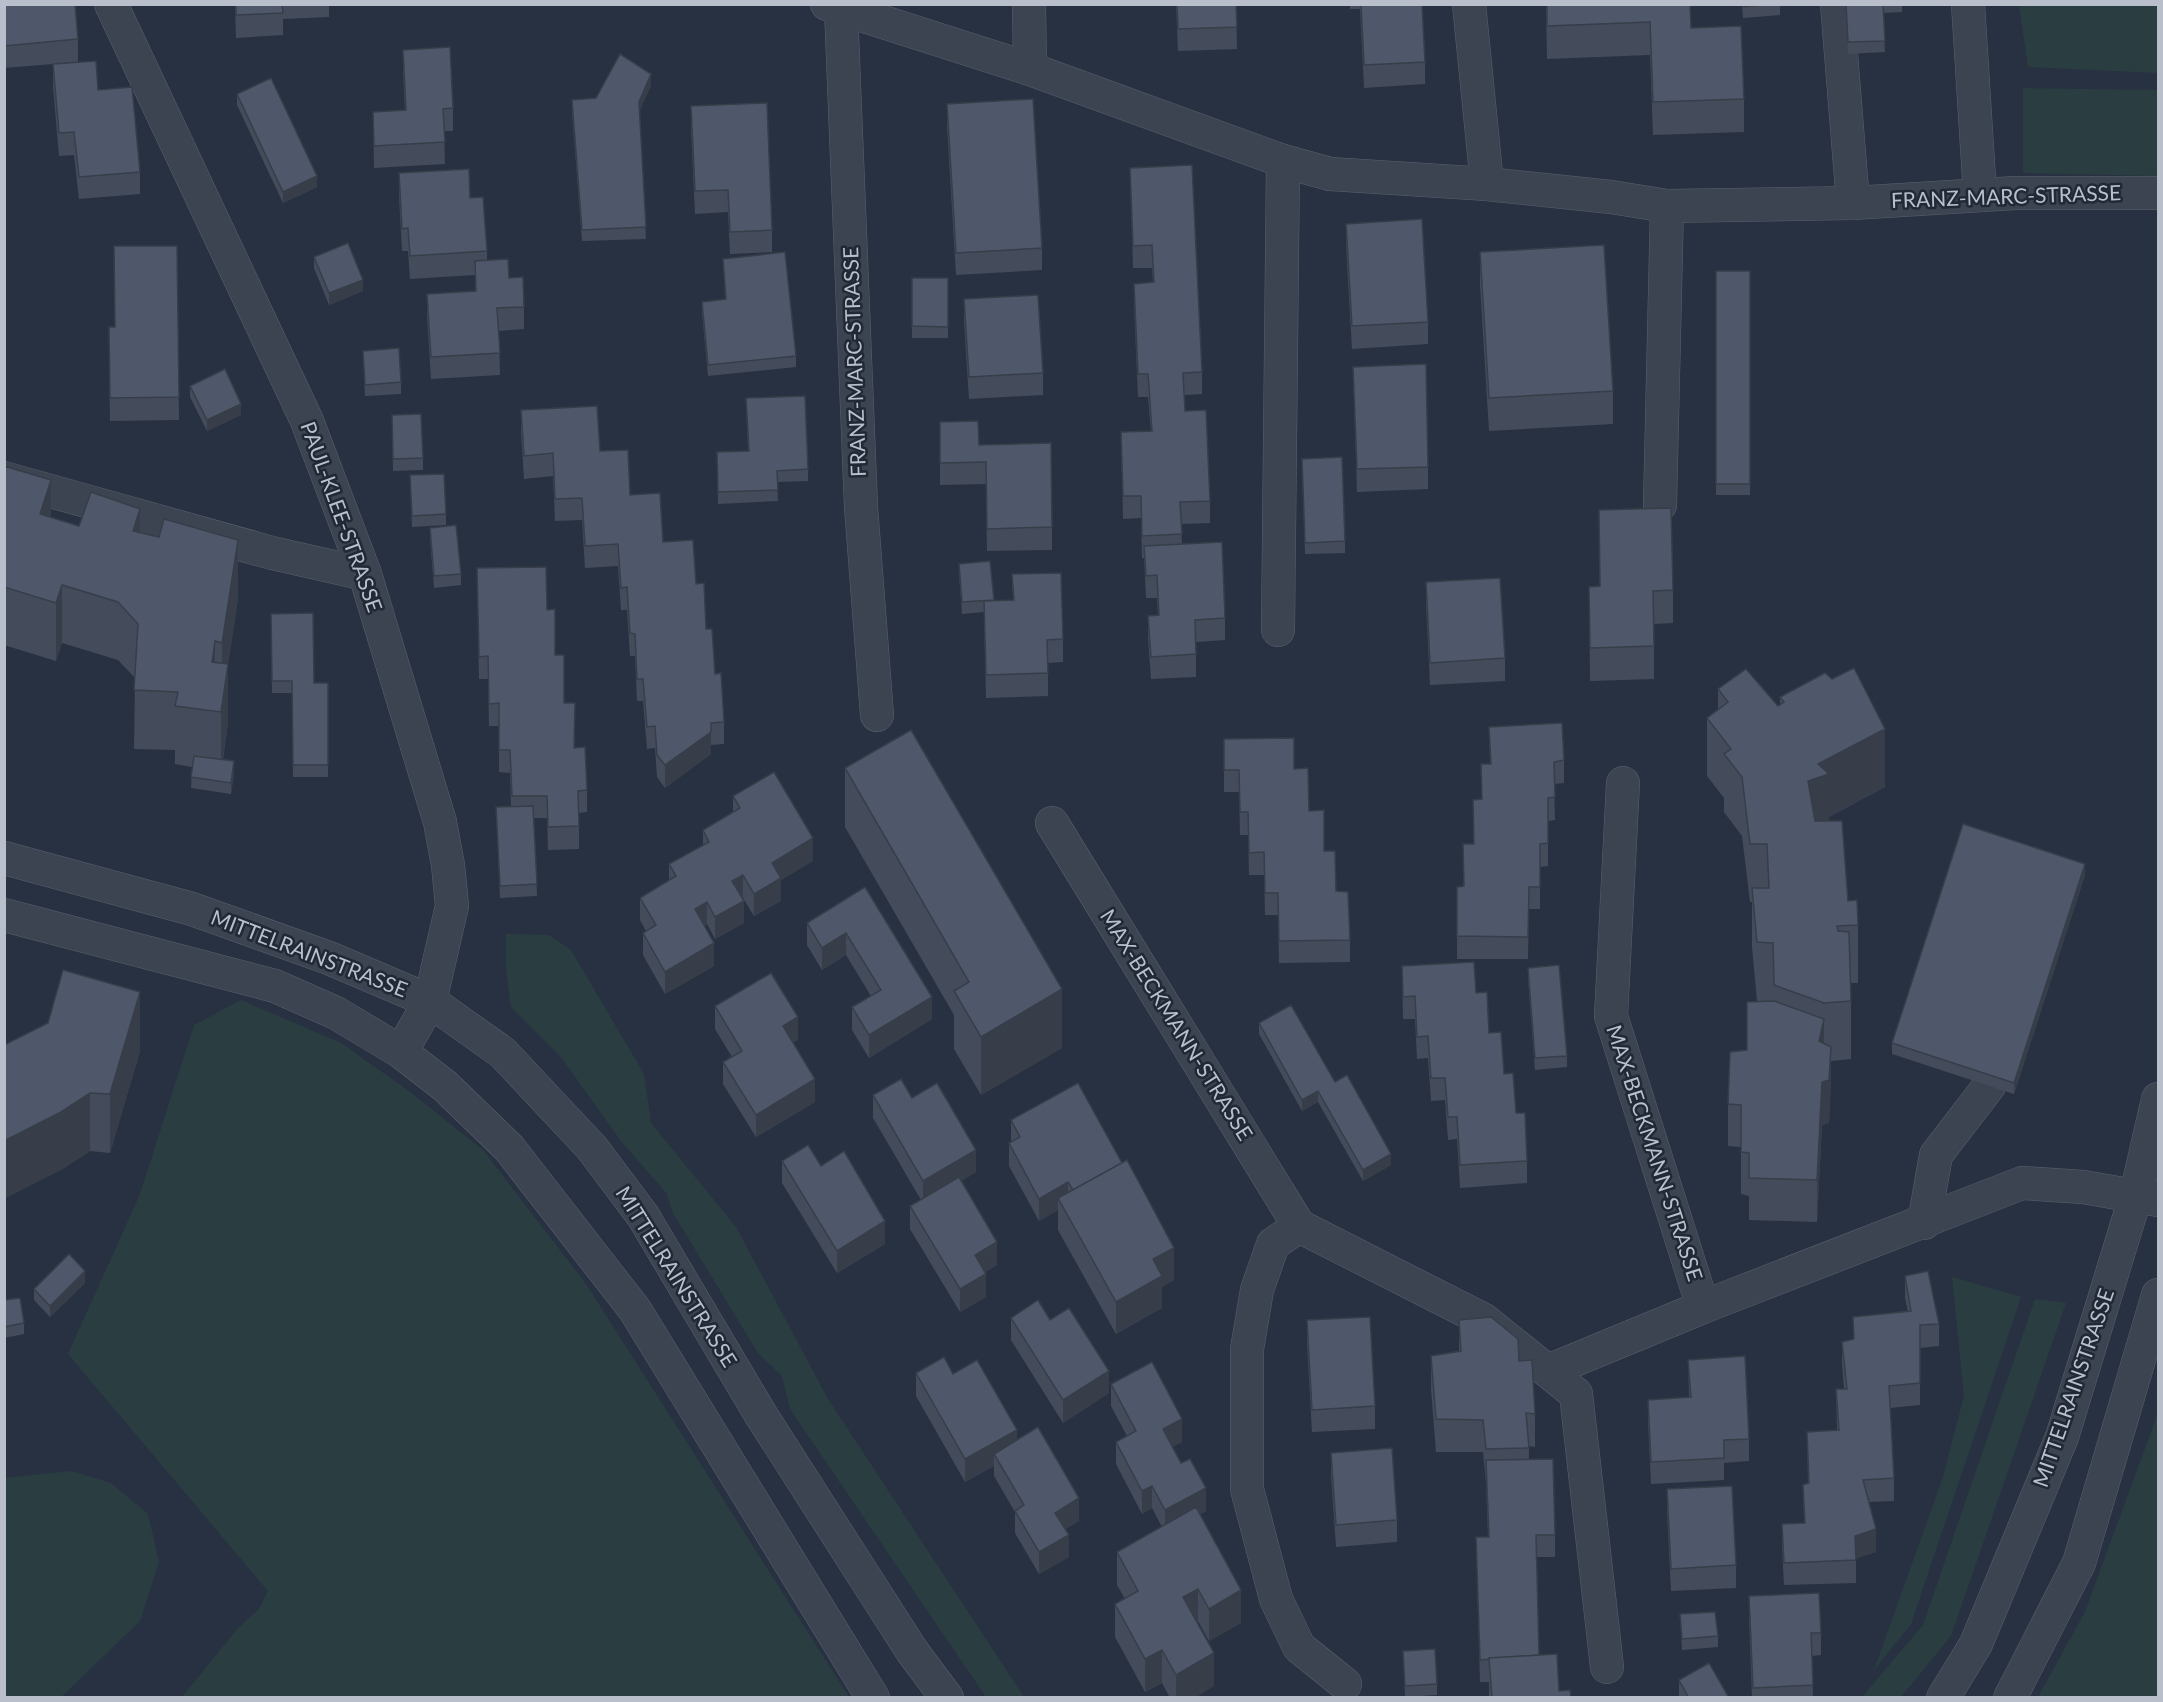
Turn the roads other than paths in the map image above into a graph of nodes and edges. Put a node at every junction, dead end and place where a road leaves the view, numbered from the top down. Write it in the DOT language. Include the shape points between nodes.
graph roads {
  1 [pos="111,4"];
  2 [pos="1029,4"];
  3 [pos="1469,4"];
  4 [pos="1837,4"];
  5 [pos="1968,4"];
  6 [pos="834,7"];
  7 [pos="1030,69"];
  8 [pos="1282,161"];
  9 [pos="1487,184"];
  10 [pos="2158,193"];
  11 [pos="1980,195"];
  12 [pos="1853,203"];
  13 [pos="1667,206"];
  14 [pos="4,478"];
  15 [pos="1660,505"];
  16 [pos="364,574"];
  17 [pos="1278,630"];
  18 [pos="878,715"];
  19 [pos="1623,783"];
  20 [pos="1052,823"];
  21 [pos="4,858"];
  22 [pos="4,915"];
  23 [pos="430,1001"];
  24 [pos="401,1052"];
  25 [pos="1989,1086"];
  26 [pos="2158,1099"];
  27 [pos="2147,1198"];
  28 [pos="1924,1223"];
  29 [pos="1299,1226"];
  30 [pos="2158,1296"];
  31 [pos="1703,1307"];
  32 [pos="1548,1371"];
  33 [pos="1606,1667"];
  34 [pos="1345,1684"];
  35 [pos="873,1698"];
  36 [pos="947,1698"];
  37 [pos="1943,1698"];
  38 [pos="2010,1698"];
  1 -- 16 [label="street, PAUL-KLEE-STRASSE" via="307,421"];
  2 -- 7 [label="street"];
  3 -- 9 [label="street"];
  4 -- 12 [label="street"];
  5 -- 11 [label="street"];
  6 -- 7 [label="street, FRANZ-MARC-STRASSE"];
  6 -- 18 [label="street, FRANZ-MARC-STRASSE" via="861,507"];
  7 -- 8 [label="street, FRANZ-MARC-STRASSE"];
  8 -- 9 [label="street, FRANZ-MARC-STRASSE" via="1330,174"];
  8 -- 17 [label="street"];
  9 -- 13 [label="street, FRANZ-MARC-STRASSE"];
  10 -- 11 [label="street, FRANZ-MARC-STRASSE"];
  11 -- 12 [label="street, FRANZ-MARC-STRASSE"];
  12 -- 13 [label="street, FRANZ-MARC-STRASSE"];
  13 -- 15 [label="street"];
  14 -- 16 [label="street" via="272,553"];
  16 -- 23 [label="street, PAUL-KLEE-STRASSE" via="440,822 448,865 452,906"];
  19 -- 31 [label="street, MAX-BECKMANN-STRASSE" via="1611,1016"];
  20 -- 29 [label="street, MAX-BECKMANN-STRASSE"];
  21 -- 23 [label="street, MITTELRAINSTRASSE" via="192,909 328,958"];
  22 -- 24 [label="street, MITTELRAINSTRASSE" via="275,986 336,1013"];
  23 -- 24 [label="street, PAUL-KLEE-STRASSE"];
  23 -- 36 [label="street, MITTELRAINSTRASSE" via="502,1053 592,1148 643,1216 761,1415 912,1651"];
  24 -- 35 [label="street, MITTELRAINSTRASSE" via="445,1086 508,1148 635,1310"];
  25 -- 28 [label="street" via="1936,1155"];
  26 -- 27 [label="street, MITTELRAINSTRASSE"];
  27 -- 28 [label="street, MAX-BECKMANN-STRASSE" via="2083,1187 2022,1183"];
  27 -- 37 [label="street, MITTELRAINSTRASSE" via="2062,1437 1976,1644"];
  28 -- 31 [label="street, MAX-BECKMANN-STRASSE"];
  29 -- 32 [label="street" via="1484,1320"];
  29 -- 34 [label="street" via="1273,1244 1257,1290 1247,1349 1247,1489 1276,1599 1299,1647"];
  30 -- 38 [label="street" via="2079,1563"];
  31 -- 32 [label="street, MAX-BECKMANN-STRASSE"];
  32 -- 33 [label="street" via="1576,1394"];
}
